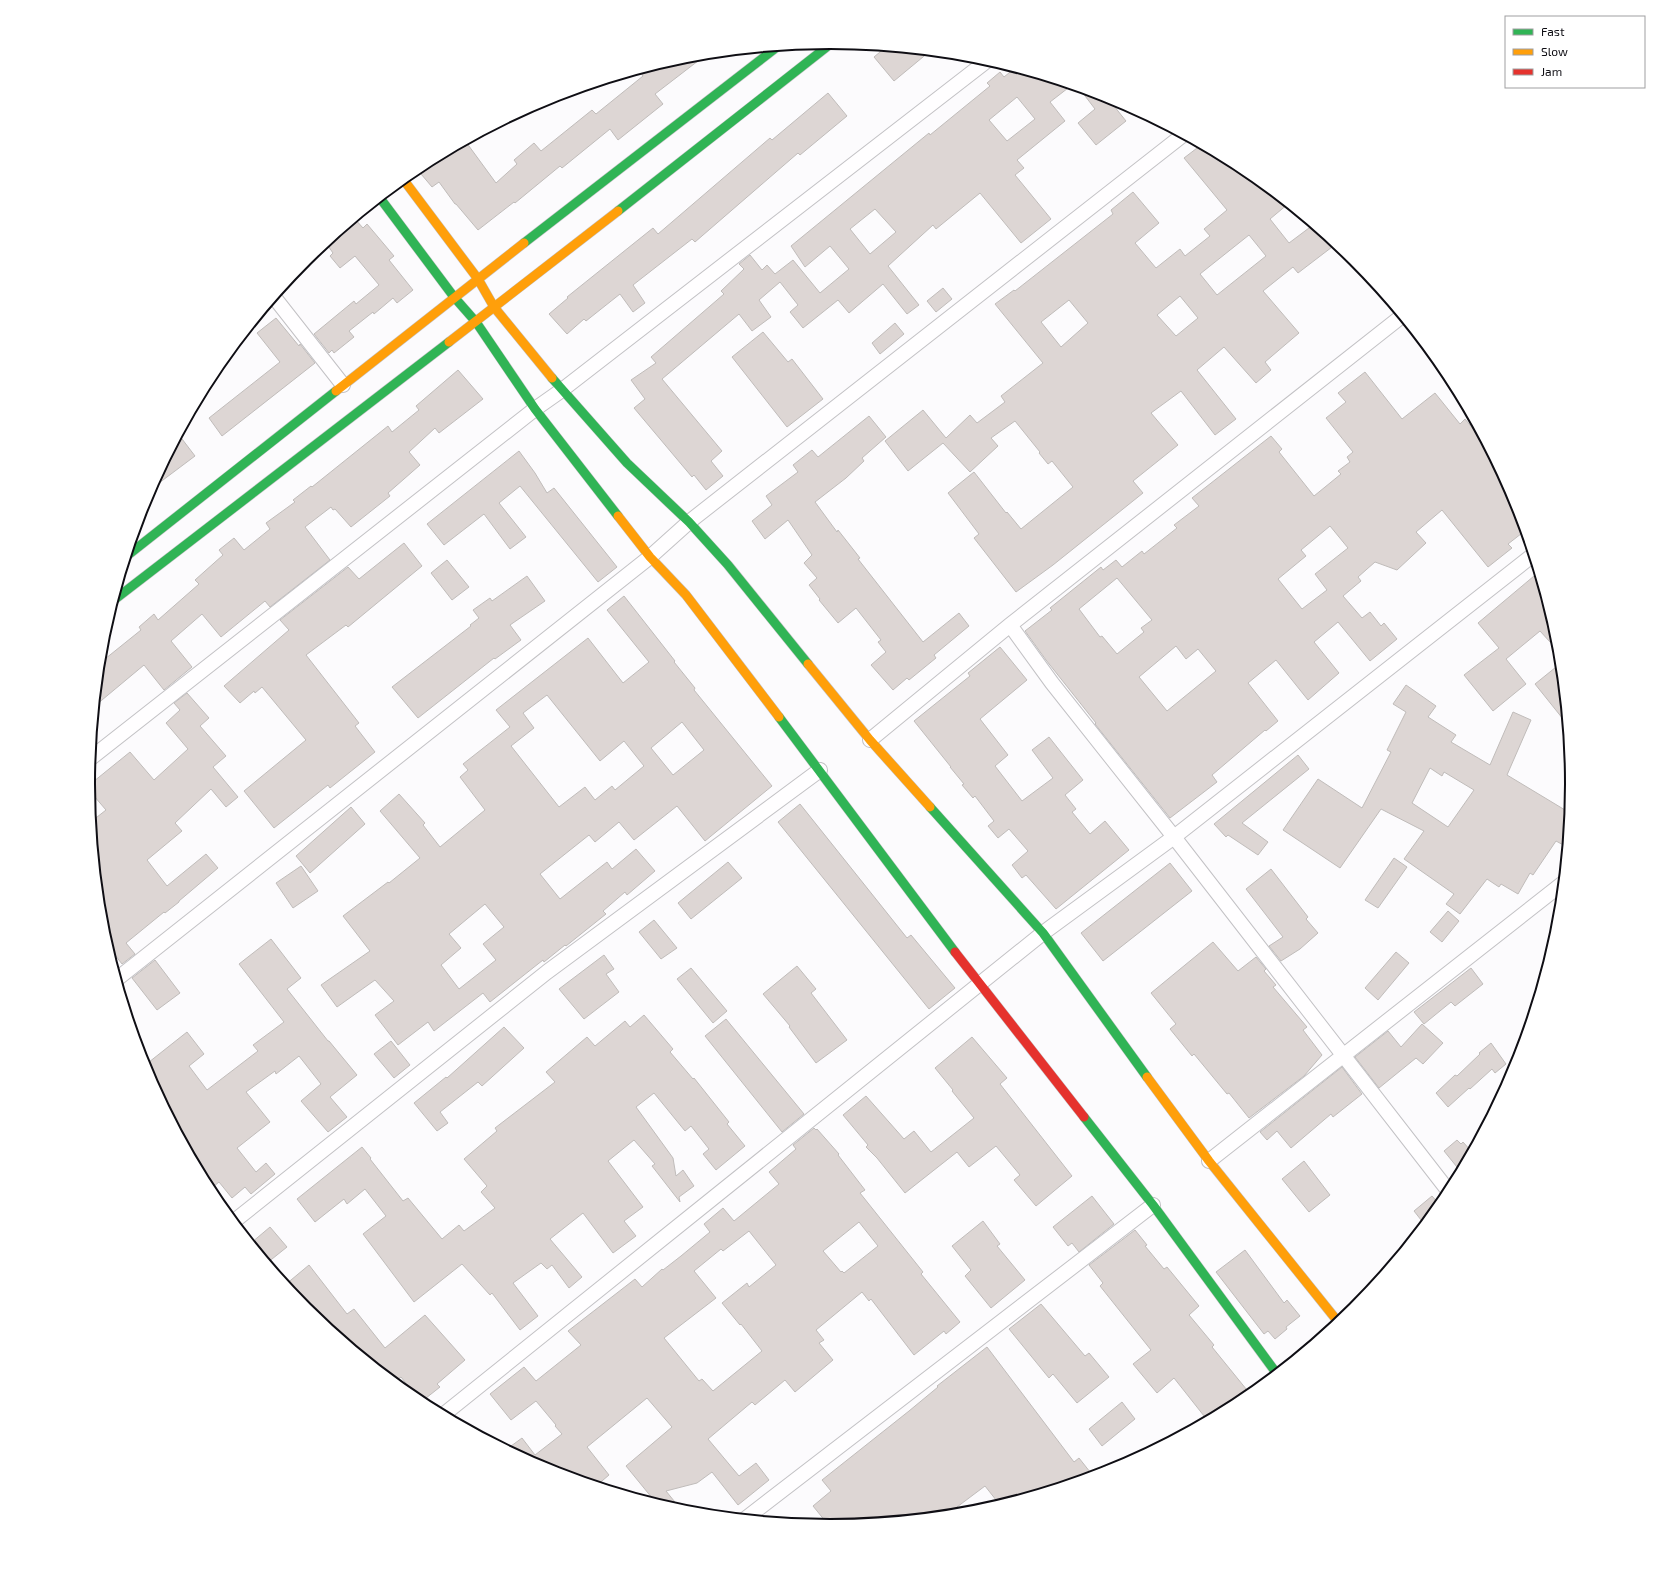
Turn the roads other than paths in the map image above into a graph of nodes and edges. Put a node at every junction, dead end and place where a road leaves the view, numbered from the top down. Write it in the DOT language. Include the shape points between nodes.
graph roads {
  1 [pos="824,49"];
  2 [pos="771,52"];
  3 [pos="982,65"];
  4 [pos="1179,137"];
  5 [pos="407,184"];
  6 [pos="383,201"];
  7 [pos="478,280"];
  8 [pos="454,297"];
  9 [pos="277,301"];
  10 [pos="494,307"];
  11 [pos="1399,319"];
  12 [pos="476,322"];
  13 [pos="343,386"];
  14 [pos="562,390"];
  15 [pos="535,409"];
  16 [pos="689,522"];
  17 [pos="133,551"];
  18 [pos="650,557"];
  19 [pos="1530,557"];
  20 [pos="120,596"];
  21 [pos="1010,625"];
  22 [pos="870,740"];
  23 [pos="96,754"];
  24 [pos="820,770"];
  25 [pos="1174,837"];
  26 [pos="1559,886"];
  27 [pos="1044,933"];
  28 [pos="120,976"];
  29 [pos="979,984"];
  30 [pos="1342,1056"];
  31 [pos="1209,1161"];
  32 [pos="1445,1187"];
  33 [pos="1153,1205"];
  34 [pos="237,1219"];
  35 [pos="1336,1319"];
  36 [pos="1274,1371"];
  37 [pos="447,1411"];
  38 [pos="750,1515"];
  1 -- 10 [label="street"];
  2 -- 7 [label="street"];
  3 -- 14 [label="street"];
  4 -- 16 [label="street"];
  5 -- 7 [label="street"];
  6 -- 8 [label="street"];
  7 -- 8 [label="street"];
  7 -- 10 [label="street"];
  8 -- 12 [label="street"];
  8 -- 13 [label="street"];
  9 -- 13 [label="street"];
  10 -- 12 [label="street"];
  10 -- 14 [label="street"];
  11 -- 21 [label="street"];
  12 -- 15 [label="street"];
  12 -- 20 [label="street"];
  13 -- 17 [label="street"];
  14 -- 15 [label="street"];
  14 -- 16 [label="street" via="626,463"];
  15 -- 18 [label="street"];
  15 -- 23 [label="street"];
  16 -- 18 [label="street"];
  16 -- 22 [label="street" via="728,565"];
  18 -- 24 [label="street" via="686,595"];
  18 -- 28 [label="street"];
  19 -- 25 [label="street"];
  21 -- 22 [label="street"];
  21 -- 25 [label="street" via="1052,683"];
  22 -- 27 [label="street"];
  24 -- 29 [label="street"];
  24 -- 34 [label="street" via="547,972"];
  25 -- 27 [label="street"];
  25 -- 30 [label="street"];
  26 -- 30 [label="street"];
  27 -- 29 [label="street"];
  27 -- 31 [label="street"];
  29 -- 33 [label="street"];
  29 -- 37 [label="street"];
  30 -- 31 [label="street"];
  30 -- 32 [label="street"];
  31 -- 35 [label="street"];
  33 -- 36 [label="street"];
  33 -- 38 [label="street"];
}
